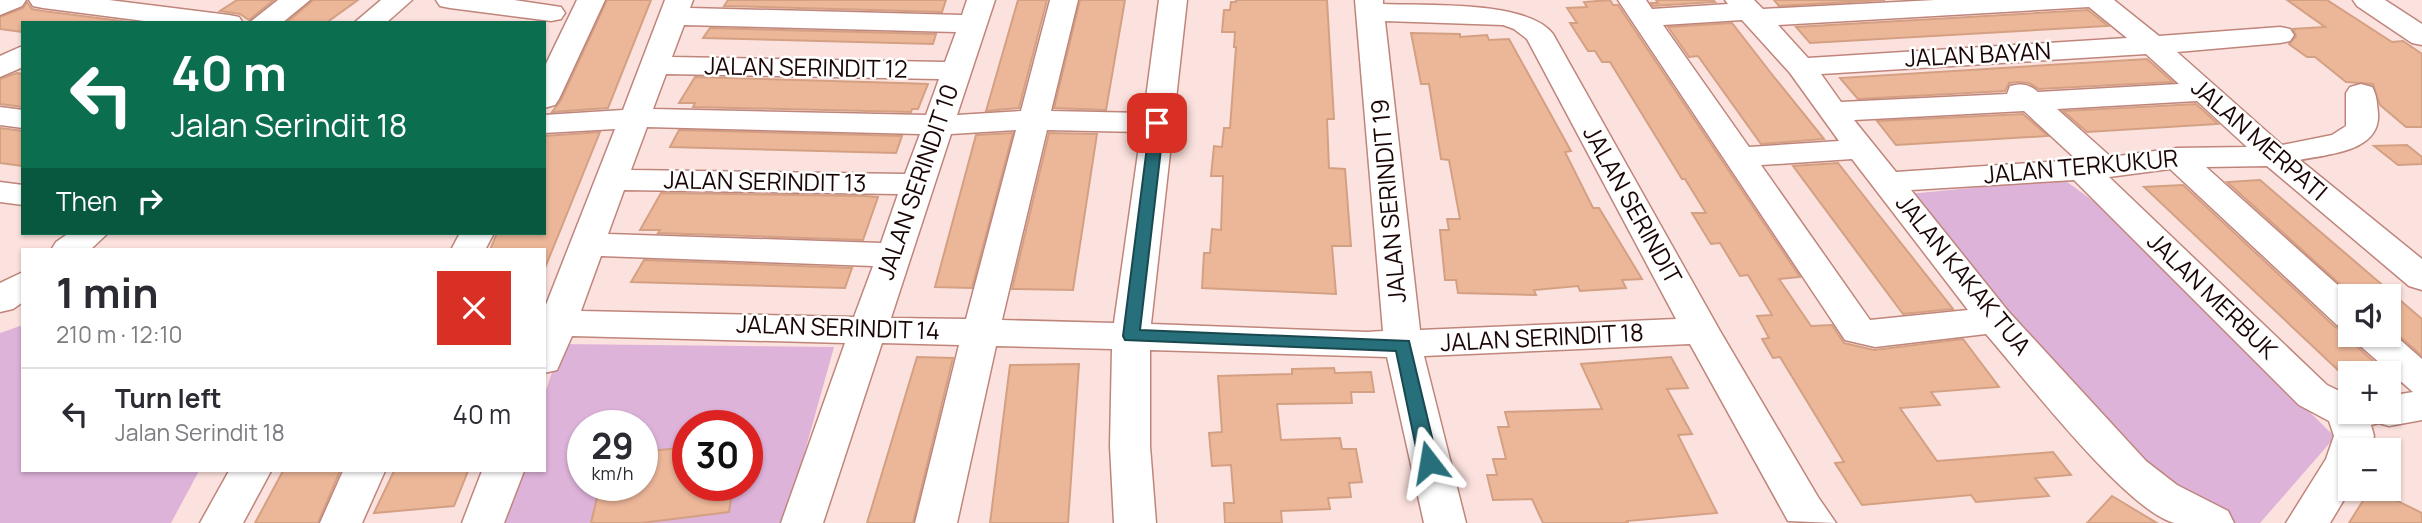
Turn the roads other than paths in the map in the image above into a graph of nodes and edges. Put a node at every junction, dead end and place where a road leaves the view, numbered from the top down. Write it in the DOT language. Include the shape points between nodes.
graph roads {
  1 [pos="12,0"];
  2 [pos="43,0"];
  3 [pos="207,0"];
  4 [pos="296,0"];
  5 [pos="398,0"];
  6 [pos="450,0"];
  7 [pos="590,0"];
  8 [pos="1064,0"];
  9 [pos="1173,0"];
  10 [pos="2086,0"];
  11 [pos="2097,0"];
  12 [pos="2367,0"];
  13 [pos="1935,4"];
  14 [pos="1370,6"];
  15 [pos="0,7"];
  16 [pos="676,8"];
  17 [pos="1638,9"];
  18 [pos="1747,10"];
  19 [pos="976,12"];
  20 [pos="551,13"];
  21 [pos="176,20"];
  22 [pos="194,21"];
  23 [pos="266,21"];
  24 [pos="371,21"];
  25 [pos="2280,35"];
  26 [pos="2422,37"];
  27 [pos="2154,46"];
  28 [pos="1983,54"];
  29 [pos="655,65"];
  30 [pos="1801,66"];
  31 [pos="956,71"];
  32 [pos="2203,92"];
  33 [pos="2361,93"];
  34 [pos="546,95"];
  35 [pos="2030,101"];
  36 [pos="1832,112"];
  37 [pos="0,116"];
  38 [pos="635,118"];
  39 [pos="21,119"];
  40 [pos="1034,120"];
  41 [pos="1157,123"];
  42 [pos="546,124"];
  43 [pos="938,125"];
  44 [pos="1863,149"];
  45 [pos="2275,156"];
  46 [pos="1741,157"];
  47 [pos="2177,158"];
  48 [pos="2093,168"];
  49 [pos="612,180"];
  50 [pos="1889,182"];
  51 [pos="918,184"];
  52 [pos="0,192"];
  53 [pos="21,195"];
  54 [pos="88,235"];
  55 [pos="588,244"];
  56 [pos="71,248"];
  57 [pos="894,255"];
  58 [pos="2422,278"];
  59 [pos="2338,305"];
  60 [pos="1995,320"];
  61 [pos="552,322"];
  62 [pos="868,329"];
  63 [pos="1701,331"];
  64 [pos="981,332"];
  65 [pos="1131,336"];
  66 [pos="1403,345"];
  67 [pos="2384,347"];
  68 [pos="546,350"];
  69 [pos="2422,381"];
  70 [pos="2422,405"];
  71 [pos="2338,409"];
  72 [pos="2401,409"];
  73 [pos="2356,424"];
  74 [pos="249,472"];
  75 [pos="364,472"];
  76 [pos="503,472"];
  77 [pos="1803,518"];
  78 [pos="221,523"];
  79 [pos="341,523"];
  80 [pos="483,523"];
  81 [pos="802,523"];
  82 [pos="936,523"];
  83 [pos="1135,523"];
  84 [pos="1445,523"];
  85 [pos="2213,523"];
  86 [pos="2307,523"];
  1 -- 15 [label="street"];
  2 -- 21 [label="street"];
  3 -- 21 [label="street"];
  4 -- 23 [label="street"];
  5 -- 24 [label="street"];
  6 -- 20 [label="street"];
  7 -- 34 [label="street"];
  8 -- 40 [label="street"];
  9 -- 41 [label="street"];
  10 -- 13 [label="street"];
  11 -- 27 [label="street, JALAN MERPATI"];
  12 -- 26 [label="street"];
  13 -- 18 [label="street"];
  13 -- 28 [label="street, JALAN MERBUK"];
  14 -- 63 [label="street, JALAN SERINDIT" via="1505,17 1539,34"];
  14 -- 66 [label="street, JALAN SERINDIT 19"];
  16 -- 19 [label="street"];
  16 -- 29 [label="street"];
  17 -- 18 [label="street"];
  17 -- 46 [label="street"];
  18 -- 30 [label="street, JALAN KAKAK TUA"];
  19 -- 31 [label="street, JALAN SERINDIT 10"];
  21 -- 22 [label="street"];
  25 -- 27 [label="street, JALAN BAYAN"];
  27 -- 28 [label="street, JALAN BAYAN"];
  27 -- 32 [label="street, JALAN MERPATI"];
  28 -- 30 [label="street, JALAN BAYAN"];
  28 -- 35 [label="street, JALAN MERBUK"];
  29 -- 31 [label="street, JALAN SERINDIT 12"];
  29 -- 38 [label="street"];
  30 -- 36 [label="street, JALAN KAKAK TUA"];
  31 -- 43 [label="street, JALAN SERINDIT 10"];
  32 -- 35 [label="street"];
  32 -- 45 [label="street, JALAN MERPATI"];
  33 -- 45 [label="street, JALAN TERKUKUR" via="2359,132 2342,142"];
  35 -- 36 [label="street"];
  35 -- 48 [label="street, JALAN MERBUK"];
  36 -- 44 [label="street, JALAN KAKAK TUA"];
  37 -- 39 [label="street"];
  38 -- 42 [label="street"];
  38 -- 43 [label="street"];
  38 -- 49 [label="street"];
  40 -- 41 [label="street"];
  40 -- 43 [label="street"];
  40 -- 64 [label="street"];
  41 -- 65 [label="street"];
  43 -- 51 [label="street, JALAN SERINDIT 10"];
  44 -- 46 [label="street"];
  44 -- 50 [label="street, JALAN KAKAK TUA"];
  45 -- 47 [label="street, JALAN TERKUKUR"];
  45 -- 58 [label="street, JALAN MERPATI"];
  46 -- 60 [label="street" via="1858,331 1875,334"];
  47 -- 48 [label="street, JALAN TERKUKUR"];
  47 -- 59 [label="street"];
  48 -- 50 [label="street, JALAN TERKUKUR"];
  48 -- 71 [label="street, JALAN MERBUK" via="2313,395"];
  49 -- 51 [label="street, JALAN SERINDIT 13"];
  49 -- 55 [label="street"];
  50 -- 60 [label="street, JALAN KAKAK TUA"];
  51 -- 57 [label="street, JALAN SERINDIT 10"];
  52 -- 53 [label="street"];
  54 -- 56 [label="street"];
  55 -- 57 [label="street"];
  55 -- 61 [label="street"];
  57 -- 62 [label="street, JALAN SERINDIT 10"];
  60 -- 85 [label="street, JALAN KAKAK TUA" via="2131,472 2162,497"];
  61 -- 62 [label="street, JALAN SERINDIT 14"];
  61 -- 68 [label="street"];
  62 -- 64 [label="street, JALAN SERINDIT 14"];
  62 -- 81 [label="street, JALAN SERINDIT 10"];
  63 -- 66 [label="street, JALAN SERINDIT 18"];
  63 -- 77 [label="street, JALAN SERINDIT"];
  64 -- 65 [label="street, JALAN SERINDIT 14"];
  64 -- 82 [label="street"];
  65 -- 66 [label="street, JALAN SERINDIT 18"];
  65 -- 83 [label="street" via="1129,446"];
  66 -- 84 [label="street, JALAN SERINDIT 19"];
  67 -- 69 [label="street"];
  70 -- 72 [label="street"];
  73 -- 86 [label="street, JALAN MERBUK" via="2345,463"];
  74 -- 78 [label="street"];
  75 -- 79 [label="street"];
  76 -- 80 [label="street"];
}
